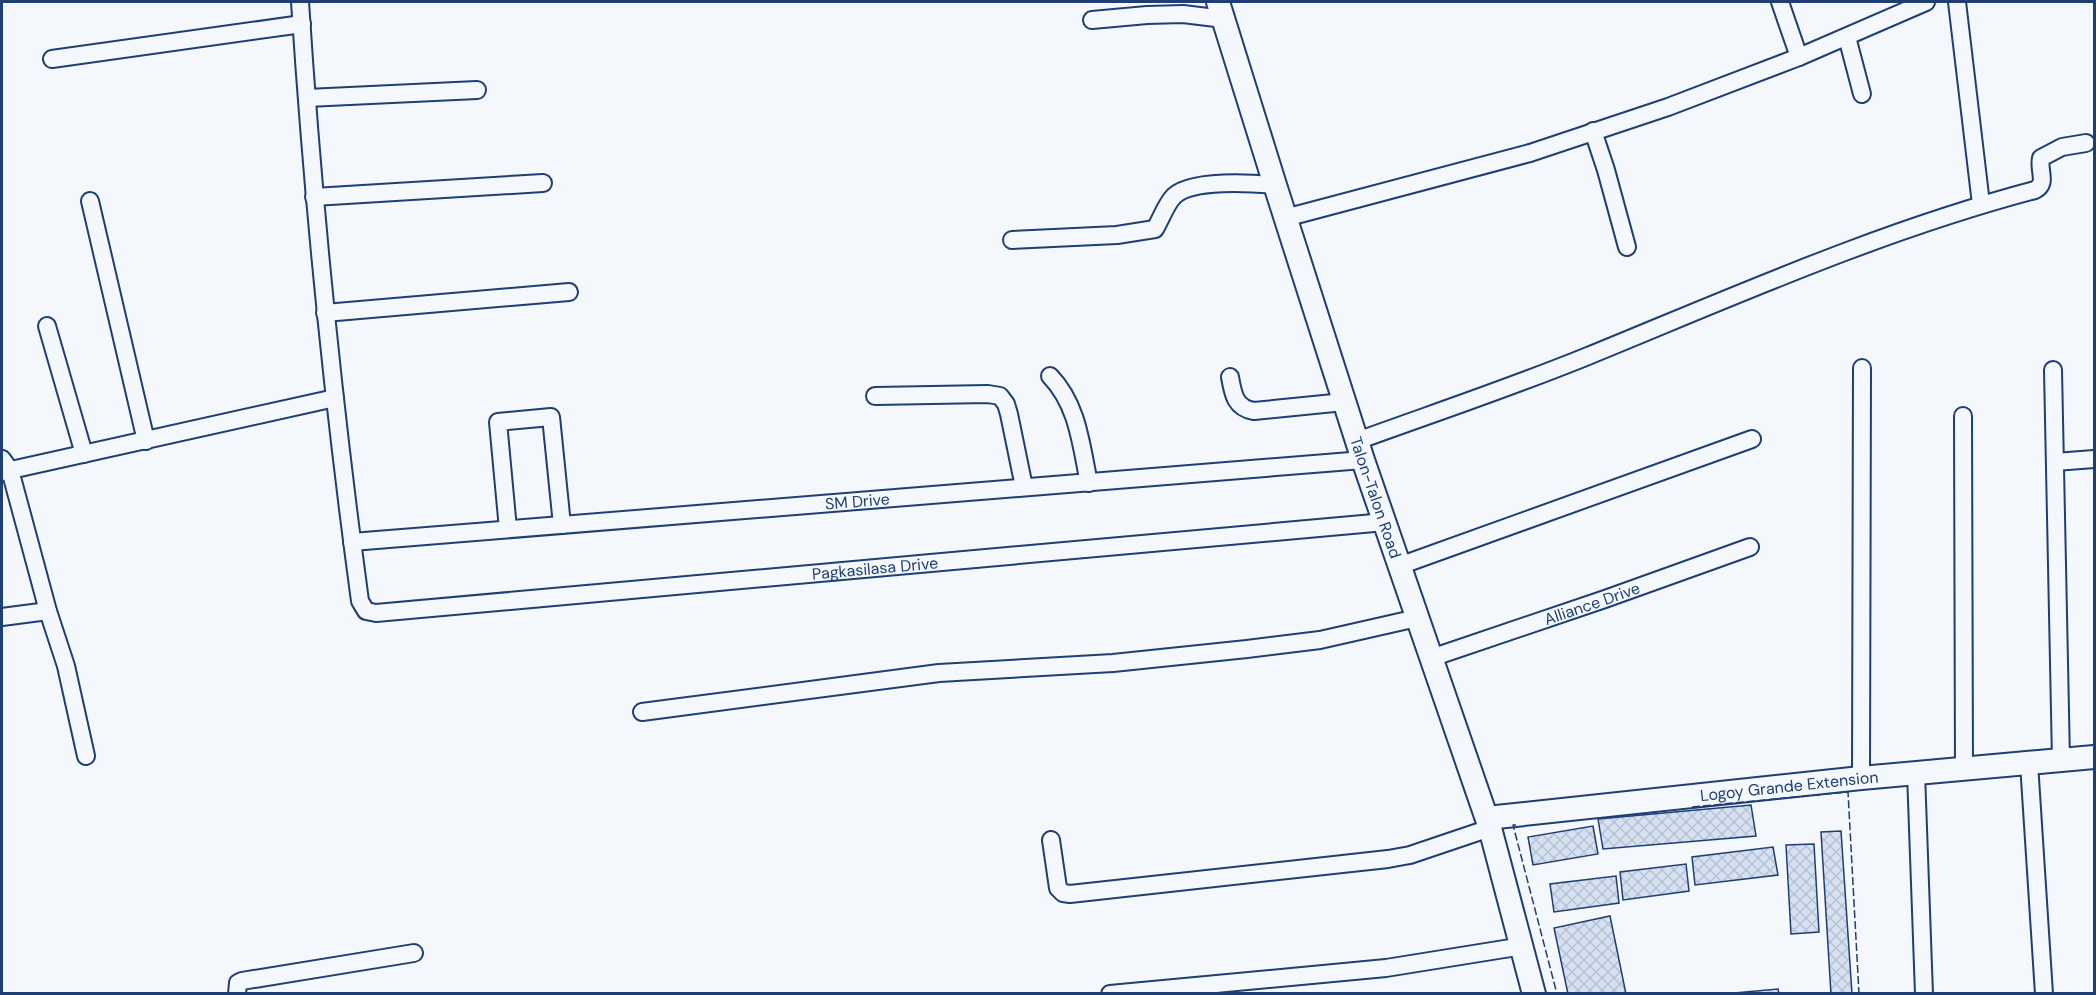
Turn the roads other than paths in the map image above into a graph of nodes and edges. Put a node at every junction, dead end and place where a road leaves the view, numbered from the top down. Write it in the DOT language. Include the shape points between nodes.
graph roads {
  1 [pos="300,2"];
  2 [pos="1780,2"];
  3 [pos="1926,2"];
  4 [pos="1957,2"];
  5 [pos="1221,10"];
  6 [pos="1092,20"];
  7 [pos="302,24"];
  8 [pos="1848,37"];
  9 [pos="1799,57"];
  10 [pos="52,59"];
  11 [pos="477,90"];
  12 [pos="1862,94"];
  13 [pos="307,98"];
  14 [pos="1593,131"];
  15 [pos="2086,143"];
  16 [pos="543,183"];
  17 [pos="1275,185"];
  18 [pos="314,197"];
  19 [pos="90,201"];
  20 [pos="1981,204"];
  21 [pos="1285,218"];
  22 [pos="1012,240"];
  23 [pos="1628,248"];
  24 [pos="569,292"];
  25 [pos="325,313"];
  26 [pos="47,326"];
  27 [pos="1862,368"];
  28 [pos="2053,370"];
  29 [pos="1050,376"];
  30 [pos="1230,377"];
  31 [pos="875,396"];
  32 [pos="335,398"];
  33 [pos="1344,402"];
  34 [pos="1963,416"];
  35 [pos="1752,439"];
  36 [pos="146,441"];
  37 [pos="1360,451"];
  38 [pos="84,454"];
  39 [pos="2094,459"];
  40 [pos="2055,462"];
  41 [pos="4,467"];
  42 [pos="1089,483"];
  43 [pos="1024,488"];
  44 [pos="1384,522"];
  45 [pos="562,525"];
  46 [pos="508,529"];
  47 [pos="352,542"];
  48 [pos="1750,547"];
  49 [pos="1400,566"];
  50 [pos="48,611"];
  51 [pos="2,617"];
  52 [pos="1417,618"];
  53 [pos="1431,658"];
  54 [pos="642,712"];
  55 [pos="86,756"];
  56 [pos="2094,757"];
  57 [pos="2061,760"];
  58 [pos="2029,763"];
  59 [pos="1964,769"];
  60 [pos="1916,773"];
  61 [pos="1861,778"];
  62 [pos="1489,823"];
  63 [pos="1051,840"];
  64 [pos="1523,946"];
  65 [pos="414,953"];
  66 [pos="237,993"];
  67 [pos="1110,993"];
  68 [pos="1534,993"];
  69 [pos="1924,993"];
  70 [pos="2044,993"];
  1 -- 7 [label="street"];
  2 -- 9 [label="street"];
  3 -- 8 [label="street"];
  4 -- 20 [label="street"];
  5 -- 6 [label="street"];
  5 -- 17 [label="street, Talon-Talon Road"];
  7 -- 10 [label="street"];
  7 -- 13 [label="street"];
  8 -- 9 [label="street"];
  8 -- 12 [label="street"];
  9 -- 14 [label="street"];
  11 -- 13 [label="street"];
  13 -- 18 [label="street"];
  14 -- 21 [label="street" via="1530,153"];
  14 -- 23 [label="street"];
  15 -- 20 [label="street, SM Drive" via="2062,147 2041,158 2041,187"];
  16 -- 18 [label="street"];
  17 -- 21 [label="street, Talon-Talon Road"];
  17 -- 22 [label="street" via="1225,183 1187,188 1174,196 1155,228 1117,235"];
  18 -- 25 [label="street"];
  19 -- 36 [label="street"];
  20 -- 37 [label="street, SM Drive" via="1829,256"];
  21 -- 33 [label="street, Talon-Talon Road"];
  24 -- 25 [label="street"];
  25 -- 32 [label="street"];
  26 -- 38 [label="street"];
  27 -- 61 [label="street"];
  28 -- 40 [label="street"];
  29 -- 42 [label="street" via="1068,399"];
  30 -- 33 [label="street" via="1237,401 1245,410"];
  31 -- 43 [label="street" via="1000,396 1009,414"];
  32 -- 36 [label="street"];
  32 -- 47 [label="street"];
  33 -- 37 [label="street, Talon-Talon Road"];
  34 -- 59 [label="street"];
  35 -- 49 [label="street"];
  36 -- 38 [label="street"];
  37 -- 42 [label="street, SM Drive"];
  37 -- 44 [label="street, Talon-Talon Road"];
  38 -- 41 [label="street"];
  39 -- 40 [label="street"];
  40 -- 57 [label="street"];
  41 -- 50 [label="street"];
  42 -- 43 [label="street, SM Drive"];
  43 -- 45 [label="street, SM Drive"];
  44 -- 47 [label="street, Pagkasilasa Drive" via="375,613 366,611 360,601"];
  44 -- 49 [label="street, Talon-Talon Road"];
  45 -- 46 [label="street, SM Drive"];
  45 -- 46 [label="street" via="551,417 498,422"];
  46 -- 47 [label="street, SM Drive"];
  48 -- 53 [label="street, Alliance Drive"];
  49 -- 52 [label="street, Talon-Talon Road"];
  50 -- 51 [label="street"];
  50 -- 55 [label="street" via="66,666"];
  52 -- 53 [label="street, Talon-Talon Road"];
  52 -- 54 [label="street" via="1320,640 1247,649 1113,663 939,673"];
  53 -- 62 [label="street, Talon-Talon Road"];
  56 -- 57 [label="street, Logoy Grande Extension"];
  57 -- 58 [label="street, Logoy Grande Extension"];
  58 -- 59 [label="street, Logoy Grande Extension"];
  58 -- 70 [label="street"];
  59 -- 60 [label="street, Logoy Grande Extension"];
  60 -- 61 [label="street, Logoy Grande Extension"];
  60 -- 69 [label="street"];
  61 -- 62 [label="street, Logoy Grande Extension"];
  62 -- 63 [label="street" via="1427,850 1399,857 1070,894 1058,888"];
  62 -- 64 [label="street, Talon-Talon Road"];
  64 -- 67 [label="street" via="1386,968"];
  64 -- 68 [label="street, Talon-Talon Road"];
  65 -- 66 [label="street" via="242,981"];
}
